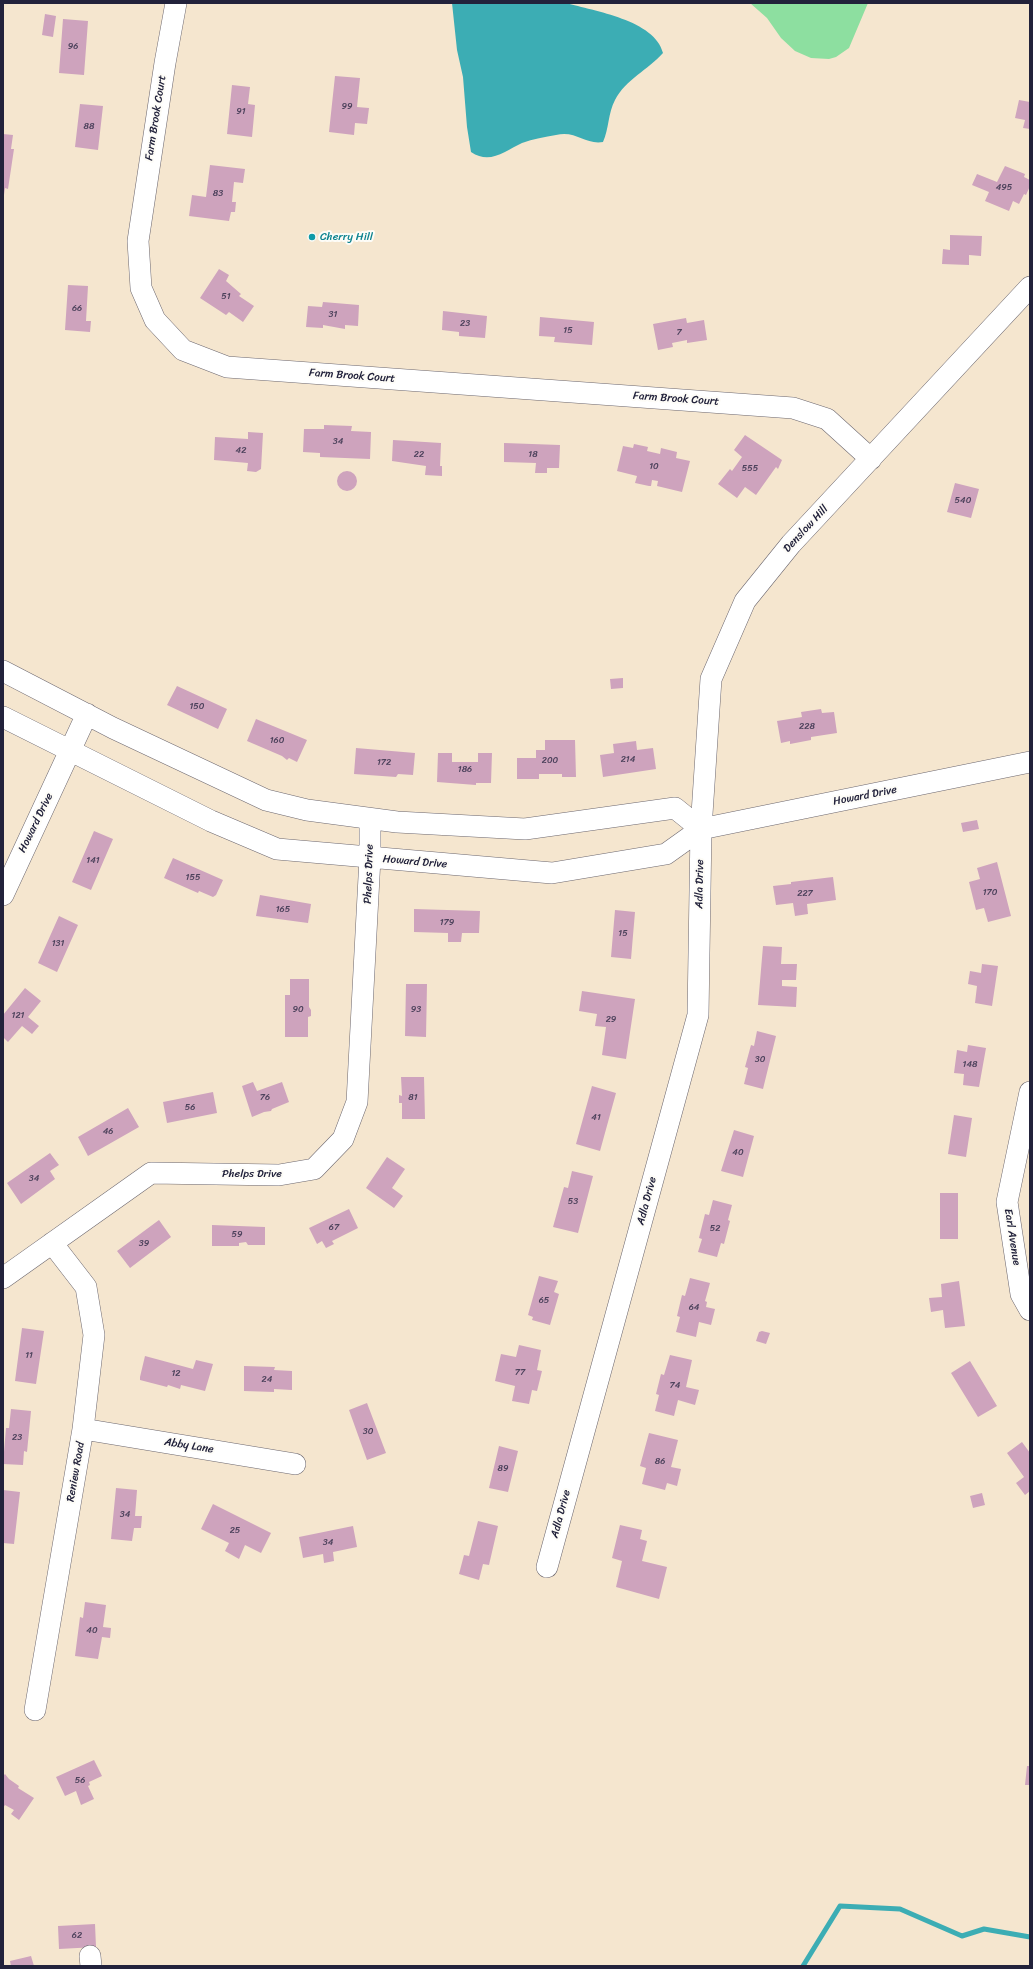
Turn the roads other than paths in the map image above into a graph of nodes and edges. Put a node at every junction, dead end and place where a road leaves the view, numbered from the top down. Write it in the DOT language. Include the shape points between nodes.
graph roads {
  1 [pos="176,3"];
  2 [pos="1030,287"];
  3 [pos="871,459"];
  4 [pos="3,671"];
  5 [pos="87,714"];
  6 [pos="3,717"];
  7 [pos="70,752"];
  8 [pos="1030,762"];
  9 [pos="370,819"];
  10 [pos="701,829"];
  11 [pos="370,858"];
  12 [pos="3,896"];
  13 [pos="1030,1092"];
  14 [pos="52,1243"];
  15 [pos="3,1278"];
  16 [pos="1030,1310"];
  17 [pos="83,1429"];
  18 [pos="295,1464"];
  19 [pos="546,1567"];
  20 [pos="35,1710"];
  1 -- 3 [label="street, Farm Brook Court" via="164,63 138,241 141,288 156,320 182,350 226,367 793,408 827,419"];
  2 -- 3 [label="street, Denslow Hill"];
  3 -- 10 [label="street, Denslow Hill" via="791,544 745,602 711,679"];
  4 -- 5 [label="street"];
  5 -- 7 [label="street, Howard Drive"];
  5 -- 9 [label="street" via="266,800 306,810"];
  6 -- 7 [label="street, Howard Drive"];
  7 -- 11 [label="street, Howard Drive" via="211,821 277,849"];
  7 -- 12 [label="street, Howard Drive"];
  8 -- 10 [label="street, Howard Drive"];
  9 -- 10 [label="street" via="525,829 675,808"];
  9 -- 11 [label="street, Phelps Drive"];
  10 -- 11 [label="street, Howard Drive" via="666,854 552,873"];
  10 -- 19 [label="street, Adla Drive" via="698,1015"];
  11 -- 14 [label="street, Phelps Drive" via="357,1102 343,1139 314,1169 279,1175 151,1173"];
  13 -- 16 [label="street, Earl Avenue" via="1007,1202 1021,1294"];
  14 -- 15 [label="street, Phelps Drive"];
  14 -- 17 [label="street, Reniew Road" via="86,1287 94,1335"];
  17 -- 18 [label="street, Abby Lane"];
  17 -- 20 [label="street, Reniew Road"];
}
